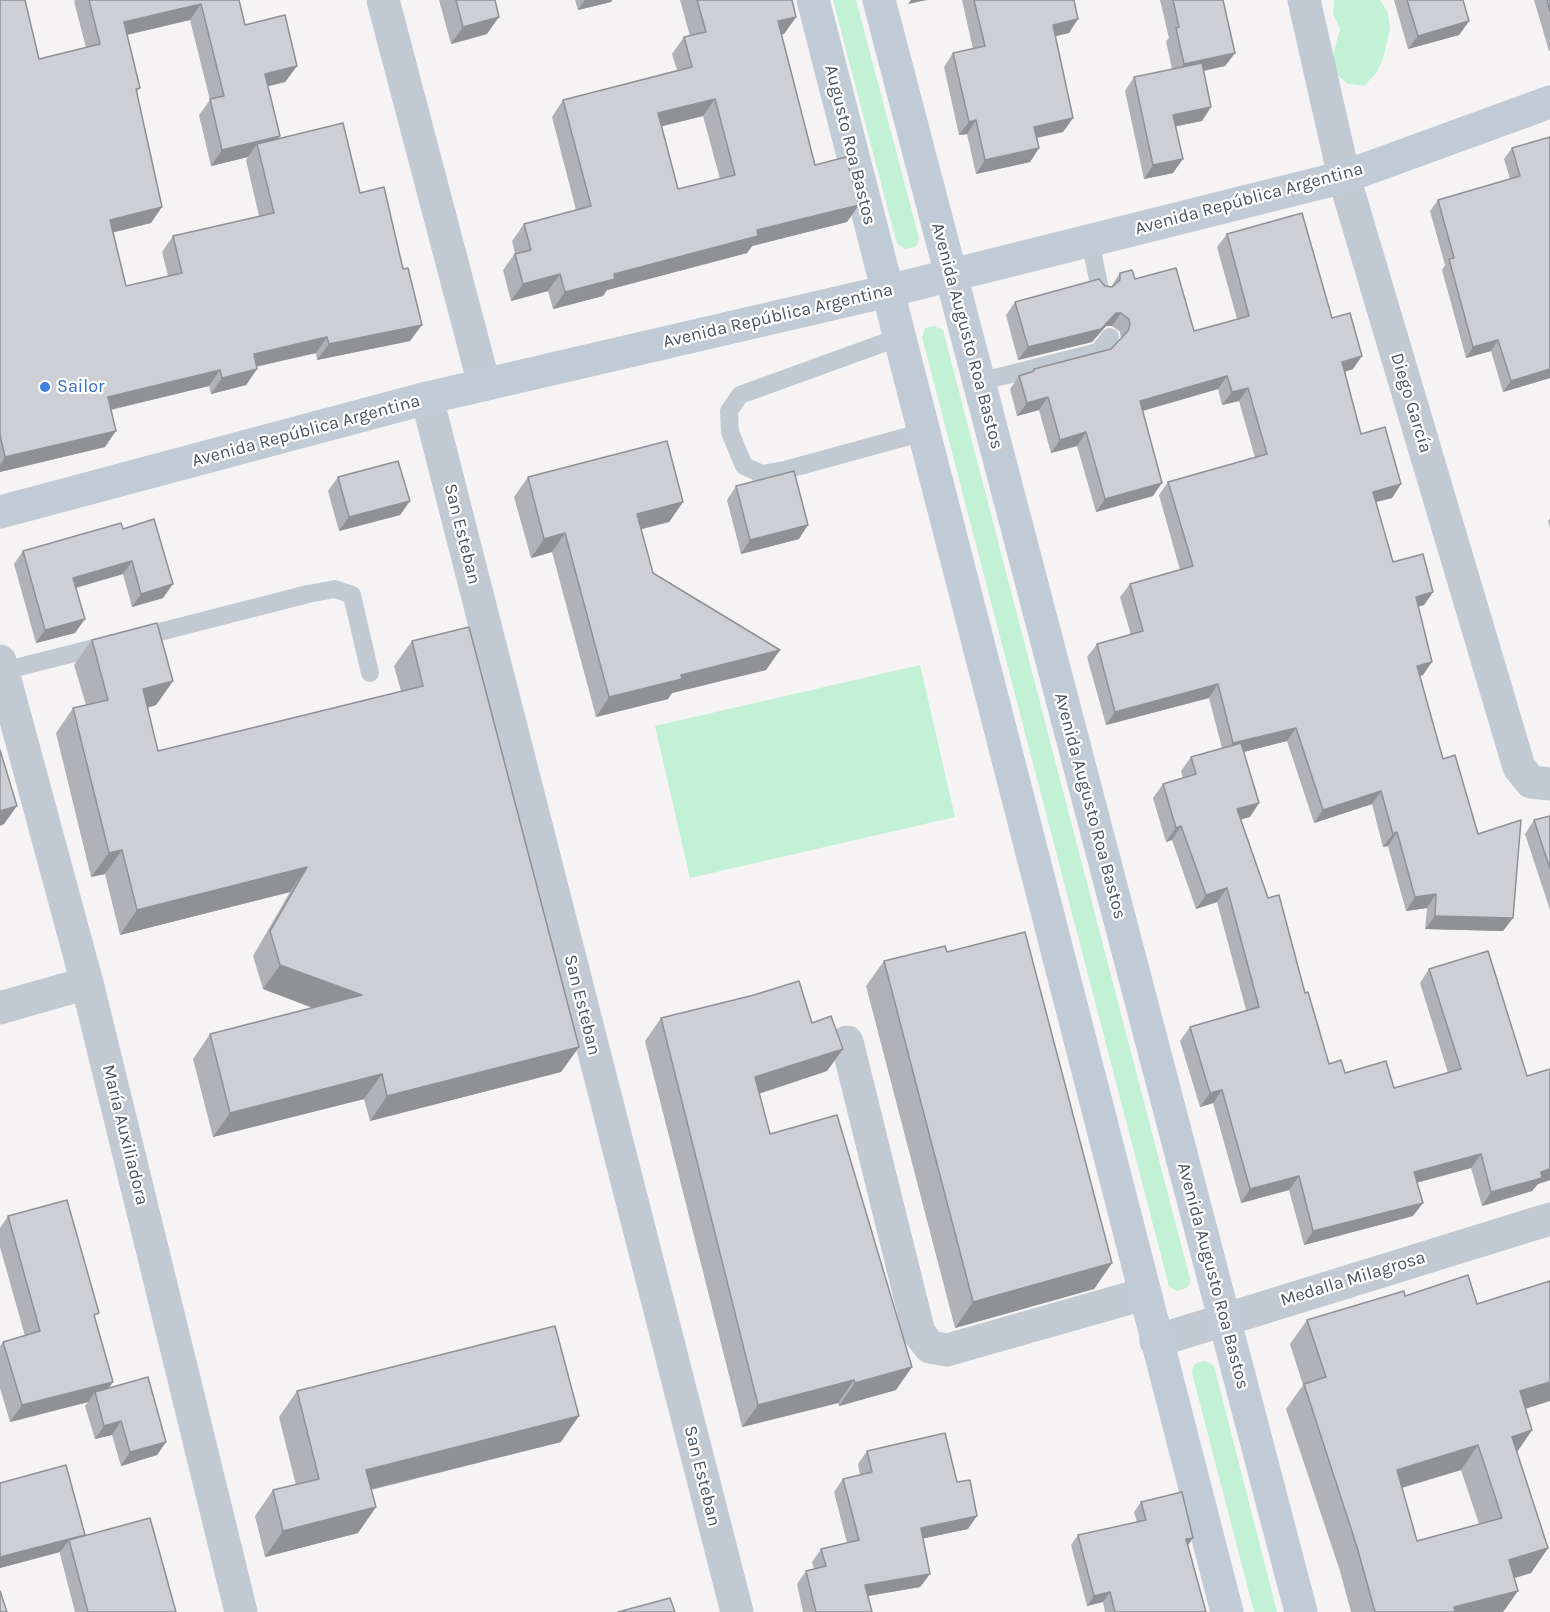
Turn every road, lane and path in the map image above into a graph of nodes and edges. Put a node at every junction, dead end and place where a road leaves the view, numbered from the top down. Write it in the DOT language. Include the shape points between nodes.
graph roads {
  1 [pos="383,0"];
  2 [pos="813,0"];
  3 [pos="879,0"];
  4 [pos="1304,0"];
  5 [pos="1550,102"];
  6 [pos="1344,177"];
  7 [pos="1090,241"];
  8 [pos="951,275"];
  9 [pos="1100,289"];
  10 [pos="888,291"];
  11 [pos="900,336"];
  12 [pos="1110,337"];
  13 [pos="979,382"];
  14 [pos="484,384"];
  15 [pos="427,398"];
  16 [pos="924,432"];
  17 [pos="0,512"];
  18 [pos="1,666"];
  19 [pos="370,673"];
  20 [pos="1550,784"];
  21 [pos="87,983"];
  22 [pos="0,1008"];
  23 [pos="847,1042"];
  24 [pos="1550,1219"];
  25 [pos="1144,1294"];
  26 [pos="1224,1318"];
  27 [pos="1156,1341"];
  28 [pos="241,1612"];
  29 [pos="737,1612"];
  30 [pos="1227,1612"];
  31 [pos="1301,1612"];
  1 -- 14 [label="street"];
  2 -- 10 [label="main road, Augusto Roa Bastos"];
  3 -- 8 [label="main road, Avenida Augusto Roa Bastos"];
  4 -- 6 [label="street, Diego García"];
  5 -- 6 [label="main road, Avenida República Argentina"];
  6 -- 7 [label="main road, Avenida República Argentina"];
  6 -- 20 [label="street, Diego García" via="1519,767 1531,782"];
  7 -- 8 [label="main road, Avenida República Argentina"];
  7 -- 9 [label="lane"];
  8 -- 10 [label="main road, Avenida República Argentina"];
  8 -- 13 [label="main road, Avenida Augusto Roa Bastos"];
  10 -- 11 [label="main road"];
  10 -- 14 [label="main road, Avenida República Argentina"];
  11 -- 16 [label="main road"];
  11 -- 16 [label="lane" via="740,395 729,411 730,432 744,466 762,474"];
  12 -- 13 [label="lane" via="1098,352"];
  13 -- 26 [label="main road, Avenida Augusto Roa Bastos"];
  14 -- 15 [label="main road, Avenida República Argentina"];
  15 -- 17 [label="main road, Avenida República Argentina"];
  15 -- 29 [label="street, San Esteban"];
  16 -- 25 [label="main road"];
  18 -- 19 [label="lane" via="335,589 352,595"];
  18 -- 21 [label="street, María Auxiliadora"];
  21 -- 22 [label="street"];
  21 -- 28 [label="street, María Auxiliadora"];
  23 -- 25 [label="street" via="919,1333 930,1347 947,1350"];
  24 -- 26 [label="street, Medalla Milagrosa"];
  25 -- 27 [label="main road"];
  26 -- 27 [label="street, Medalla Milagrosa"];
  26 -- 31 [label="main road, Avenida Augusto Roa Bastos"];
  27 -- 30 [label="main road"];
}
